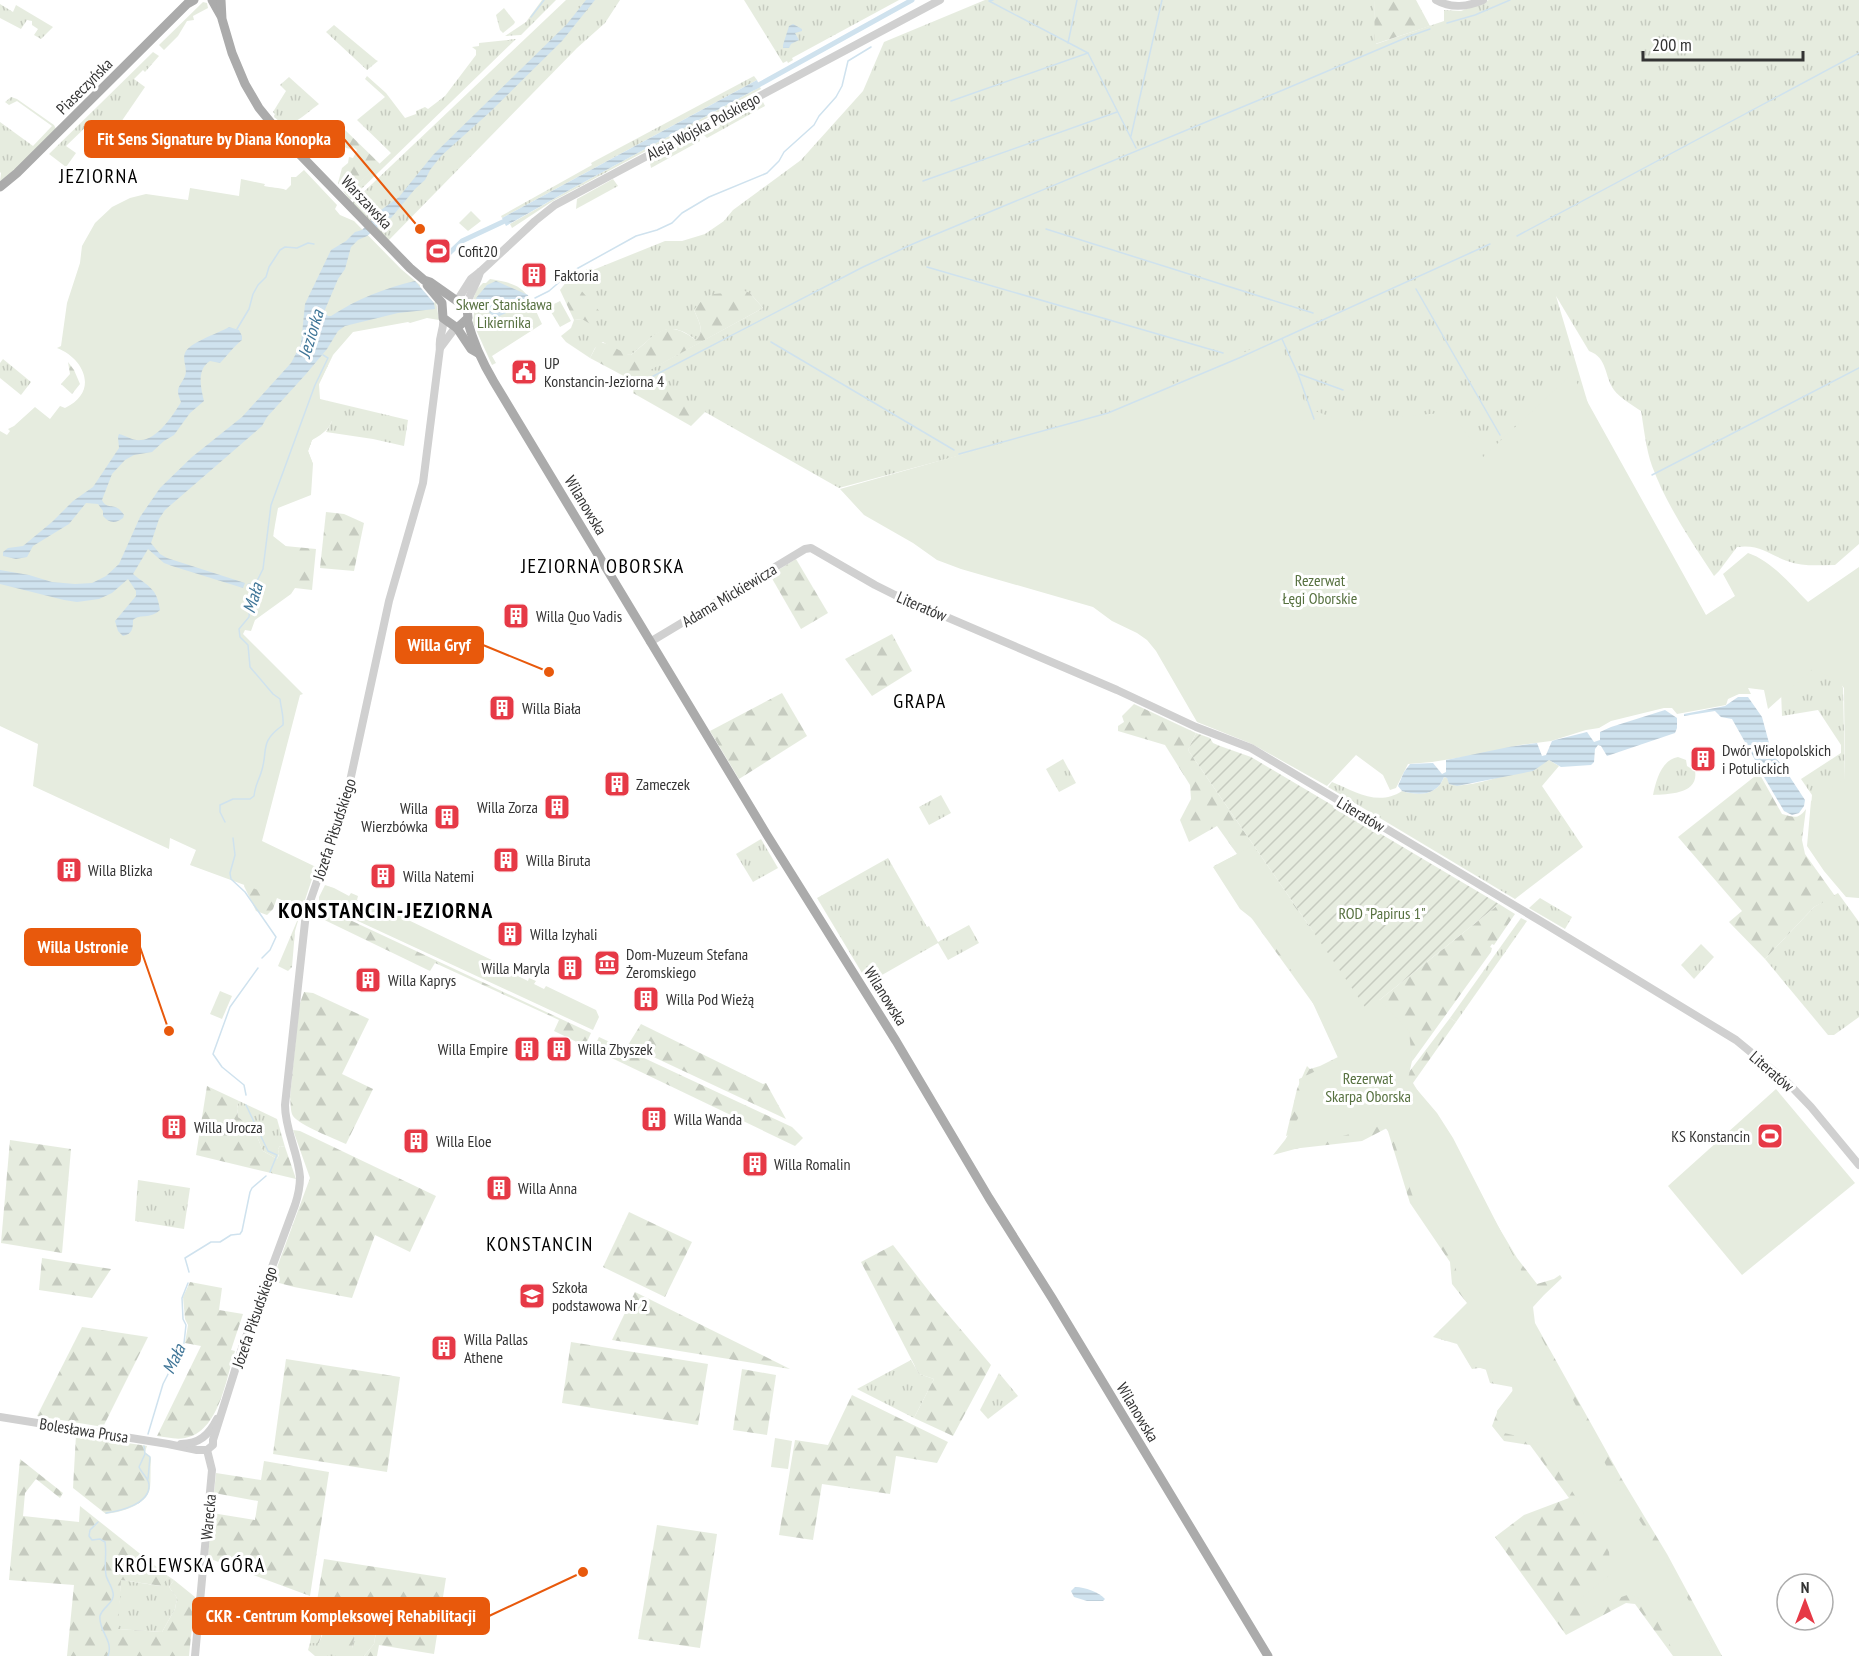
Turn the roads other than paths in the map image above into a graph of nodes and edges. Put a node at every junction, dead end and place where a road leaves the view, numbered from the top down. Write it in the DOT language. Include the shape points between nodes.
graph roads {
  1 [pos="212,0"];
  2 [pos="221,0"];
  3 [pos="940,0"];
  4 [pos="1436,0"];
  5 [pos="1483,0"];
  6 [pos="190,1"];
  7 [pos="222,19"];
  8 [pos="0,187"];
  9 [pos="480,272"];
  10 [pos="424,280"];
  11 [pos="455,299"];
  12 [pos="467,308"];
  13 [pos="443,314"];
  14 [pos="467,320"];
  15 [pos="456,328"];
  16 [pos="440,348"];
  17 [pos="478,353"];
  18 [pos="808,548"];
  19 [pos="650,642"];
  20 [pos="1859,1165"];
  21 [pos="0,1417"];
  22 [pos="206,1439"];
  23 [pos="168,1444"];
  24 [pos="205,1449"];
  25 [pos="195,1656"];
  26 [pos="1268,1656"];
  1 -- 7 [label="main road, Warszawska"];
  2 -- 7 [label="main road, Warszawska"];
  3 -- 9 [label="street, Aleja Wojska Polskiego" via="555,205"];
  4 -- 5 [label="street" via="1461,7"];
  6 -- 8 [label="main road, Piaseczyńska"];
  7 -- 10 [label="main road, Warszawska" via="239,70 259,108 351,209"];
  9 -- 11 [label="street, Aleja Wojska Polskiego"];
  9 -- 12 [label="street, Aleja Wojska Polskiego"];
  10 -- 11 [label="main road, Warszawska"];
  10 -- 13 [label="main road, Warszawska" via="440,299"];
  11 -- 12 [label="main road"];
  11 -- 13 [label="main road"];
  12 -- 14 [label="main road"];
  13 -- 15 [label="main road"];
  13 -- 16 [label="street, Józefa Piłsudskiego"];
  14 -- 15 [label="main road"];
  14 -- 17 [label="main road, Wilanowska"];
  15 -- 16 [label="street"];
  15 -- 17 [label="main road, Wilanowska"];
  16 -- 22 [label="street, Józefa Piłsudskiego" via="423,483 389,601 347,795 306,913 285,1105 298,1164 299,1189 222,1410"];
  17 -- 19 [label="main road, Wilanowska"];
  18 -- 19 [label="street, Adama Mickiewicza"];
  18 -- 20 [label="street, Literatów" via="895,595 1264,755 1736,1040 1787,1082"];
  19 -- 26 [label="main road, Wilanowska"];
  21 -- 23 [label="street, Bolesława Prusa"];
  22 -- 23 [label="street, Bolesława Prusa"];
  22 -- 24 [label="street, Warecka" via="200,1445"];
  22 -- 24 [label="street" via="213,1446"];
  23 -- 24 [label="street, Bolesława Prusa"];
  24 -- 25 [label="street, Warecka" via="212,1470"];
}
